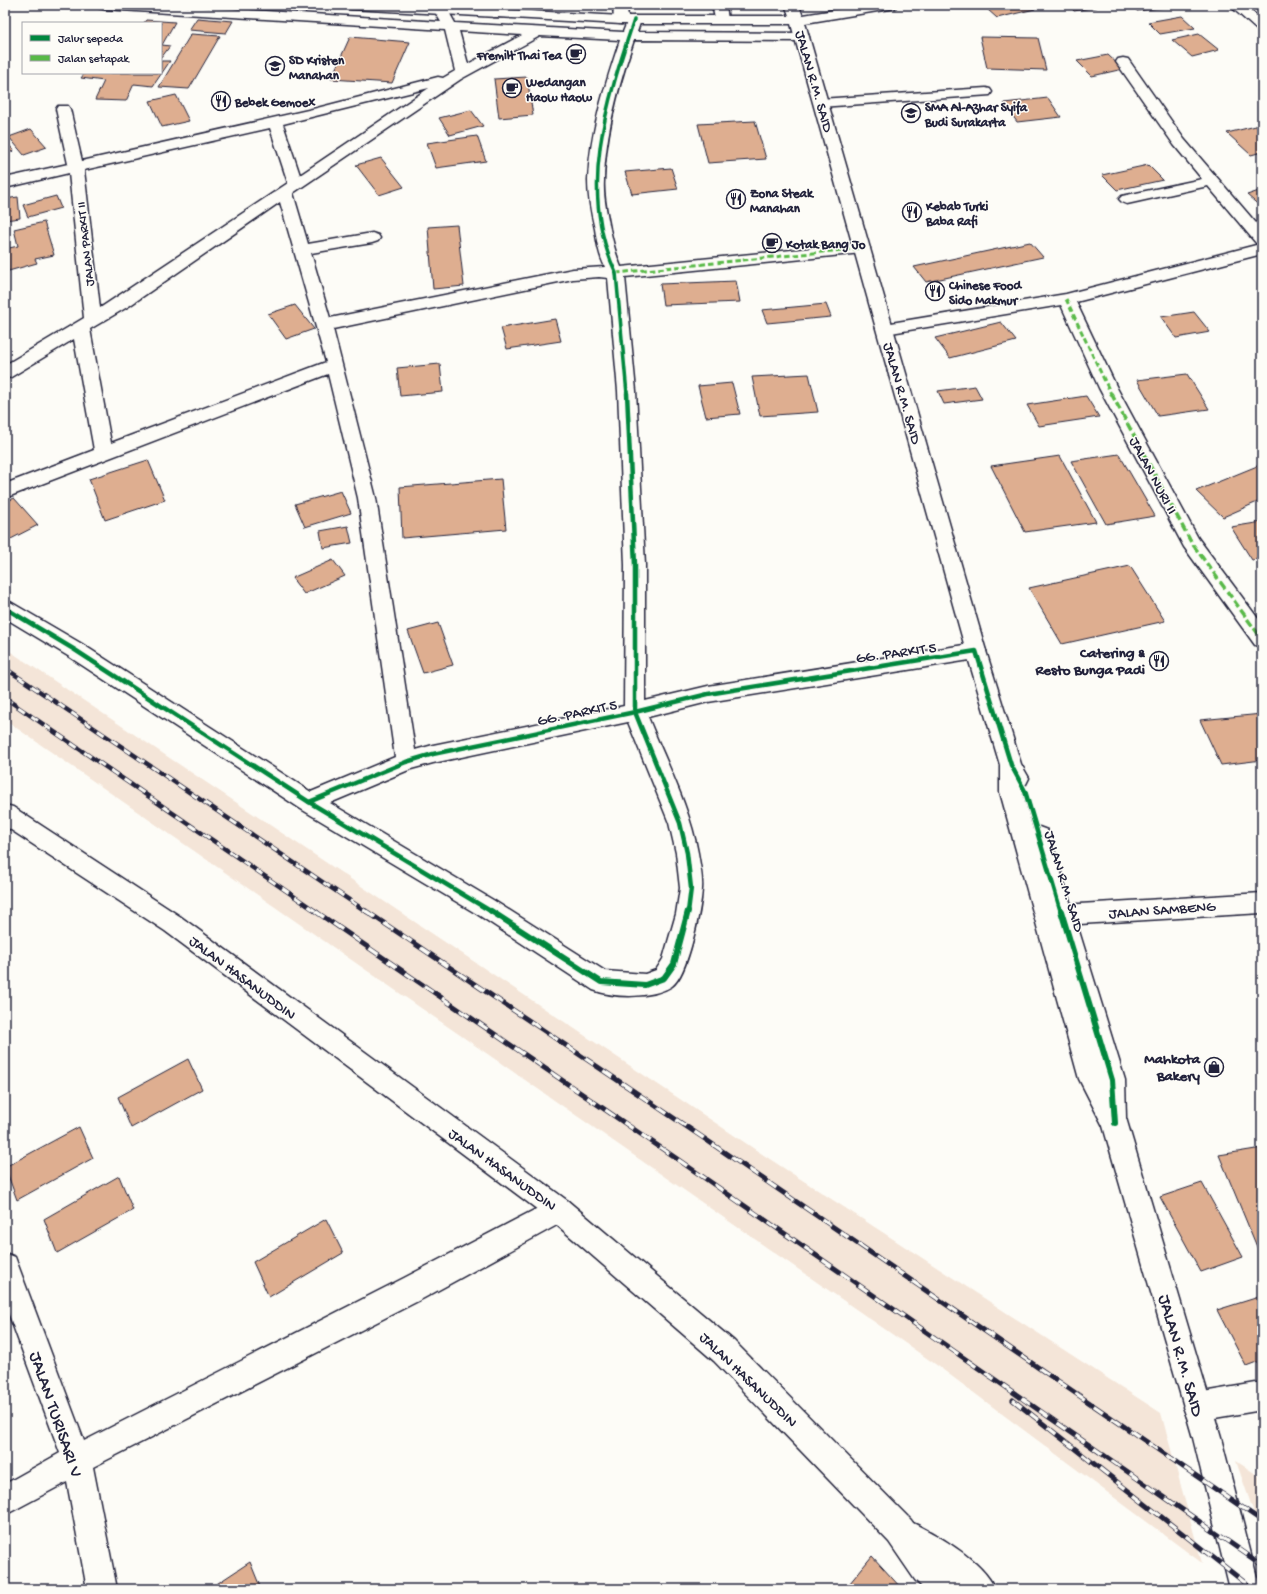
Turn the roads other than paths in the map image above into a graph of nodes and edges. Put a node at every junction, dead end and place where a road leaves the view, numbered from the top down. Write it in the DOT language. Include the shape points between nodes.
graph roads {
  1 [pos="104,5"];
  2 [pos="351,5"];
  3 [pos="620,5"];
  4 [pos="719,5"];
  5 [pos="890,5"];
  6 [pos="1236,5"];
  7 [pos="124,6"];
  8 [pos="440,8"];
  9 [pos="229,9"];
  10 [pos="499,9"];
  11 [pos="795,13"];
  12 [pos="565,17"];
  13 [pos="722,20"];
  14 [pos="628,25"];
  15 [pos="450,26"];
  16 [pos="1262,27"];
  17 [pos="538,32"];
  18 [pos="802,37"];
  19 [pos="1124,62"];
  20 [pos="459,75"];
  21 [pos="986,92"];
  22 [pos="820,103"];
  23 [pos="63,109"];
  24 [pos="275,122"];
  25 [pos="76,166"];
  26 [pos="1212,181"];
  27 [pos="5,183"];
  28 [pos="291,187"];
  29 [pos="1127,199"];
  30 [pos="372,238"];
  31 [pos="1262,240"];
  32 [pos="862,248"];
  33 [pos="1262,249"];
  34 [pos="302,250"];
  35 [pos="616,273"];
  36 [pos="1066,298"];
  37 [pos="87,324"];
  38 [pos="324,325"];
  39 [pos="886,329"];
  40 [pos="335,365"];
  41 [pos="5,373"];
  42 [pos="104,453"];
  43 [pos="5,491"];
  44 [pos="5,608"];
  45 [pos="1262,639"];
  46 [pos="976,651"];
  47 [pos="635,712"];
  48 [pos="406,762"];
  49 [pos="1011,765"];
  50 [pos="309,802"];
  51 [pos="5,814"];
  52 [pos="1262,903"];
  53 [pos="1063,915"];
  54 [pos="1114,1123"];
  55 [pos="558,1210"];
  56 [pos="5,1267"];
  57 [pos="1262,1396"];
  58 [pos="1196,1407"];
  59 [pos="77,1460"];
  60 [pos="5,1500"];
  61 [pos="900,1531"];
  62 [pos="102,1589"];
  63 [pos="946,1589"];
  64 [pos="980,1589"];
  65 [pos="1245,1589"];
  1 -- 7 [label="street"];
  2 -- 8 [label="street"];
  3 -- 14 [label="street"];
  4 -- 13 [label="street"];
  5 -- 11 [label="street"];
  6 -- 16 [label="street"];
  7 -- 9 [label="street"];
  8 -- 10 [label="street"];
  8 -- 15 [label="street"];
  9 -- 15 [label="street"];
  10 -- 12 [label="street"];
  11 -- 13 [label="street"];
  11 -- 18 [label="street, JALAN R.M. SAID"];
  12 -- 14 [label="street"];
  12 -- 17 [label="street"];
  13 -- 14 [label="street"];
  14 -- 17 [label="street"];
  14 -- 18 [label="street"];
  14 -- 35 [label="street" via="612,86 598,157 596,181 604,241"];
  15 -- 17 [label="street"];
  15 -- 20 [label="street" via="458,45"];
  17 -- 20 [label="street"];
  18 -- 22 [label="street, JALAN R.M. SAID"];
  19 -- 26 [label="street" via="1179,142"];
  20 -- 24 [label="street"];
  20 -- 28 [label="street"];
  21 -- 22 [label="lane"];
  22 -- 32 [label="street, JALAN R.M. SAID"];
  23 -- 25 [label="street, JALAN PARKIT II"];
  24 -- 25 [label="street"];
  24 -- 28 [label="street"];
  25 -- 27 [label="street"];
  25 -- 37 [label="street, JALAN PARKIT II"];
  26 -- 29 [label="street"];
  26 -- 31 [label="street"];
  28 -- 34 [label="street"];
  28 -- 37 [label="street"];
  30 -- 34 [label="street"];
  32 -- 35 [label="street"];
  32 -- 39 [label="street, JALAN R.M. SAID"];
  33 -- 36 [label="street"];
  34 -- 38 [label="street"];
  35 -- 38 [label="street" via="573,274"];
  35 -- 47 [label="street" via="627,391 635,565"];
  36 -- 39 [label="street"];
  36 -- 45 [label="street, JALAN NURI II" via="1108,388 1191,542"];
  37 -- 41 [label="street"];
  37 -- 42 [label="street, JALAN PARKIT II"];
  38 -- 40 [label="street"];
  39 -- 46 [label="street, JALAN R.M. SAID"];
  40 -- 42 [label="street"];
  40 -- 48 [label="street" via="367,498"];
  42 -- 43 [label="street"];
  44 -- 50 [label="street" via="75,650"];
  46 -- 47 [label="street, GG. PARKIT 5" via="708,694"];
  46 -- 49 [label="street, JALAN R.M. SAID"];
  47 -- 48 [label="street, GG. PARKIT 5" via="447,751"];
  47 -- 50 [label="street" via="680,823 691,888 688,914 674,964 664,978 645,985 601,982 485,908"];
  48 -- 50 [label="street, GG. PARKIT 5"];
  49 -- 53 [label="street, JALAN R.M. SAID" via="1025,791"];
  49 -- 54 [label="street, JALAN R.M. SAID" via="1011,792 1092,1079"];
  51 -- 55 [label="street, JALAN HASANUDDIN" via="173,924"];
  52 -- 53 [label="street, JALAN SAMBENG"];
  53 -- 54 [label="street, JALAN R.M. SAID" via="1112,1080"];
  54 -- 58 [label="street, JALAN R.M. SAID"];
  55 -- 59 [label="street" via="414,1288"];
  55 -- 61 [label="street, JALAN HASANUDDIN" via="724,1350"];
  56 -- 59 [label="street, JALAN TURISARI V"];
  57 -- 58 [label="street"];
  58 -- 65 [label="street, JALAN R.M. SAID" via="1207,1438"];
  59 -- 60 [label="street"];
  59 -- 62 [label="street, JALAN TURISARI V"];
  61 -- 63 [label="street, JALAN HASANUDDIN" via="926,1569"];
  61 -- 64 [label="street" via="938,1552"];
}
